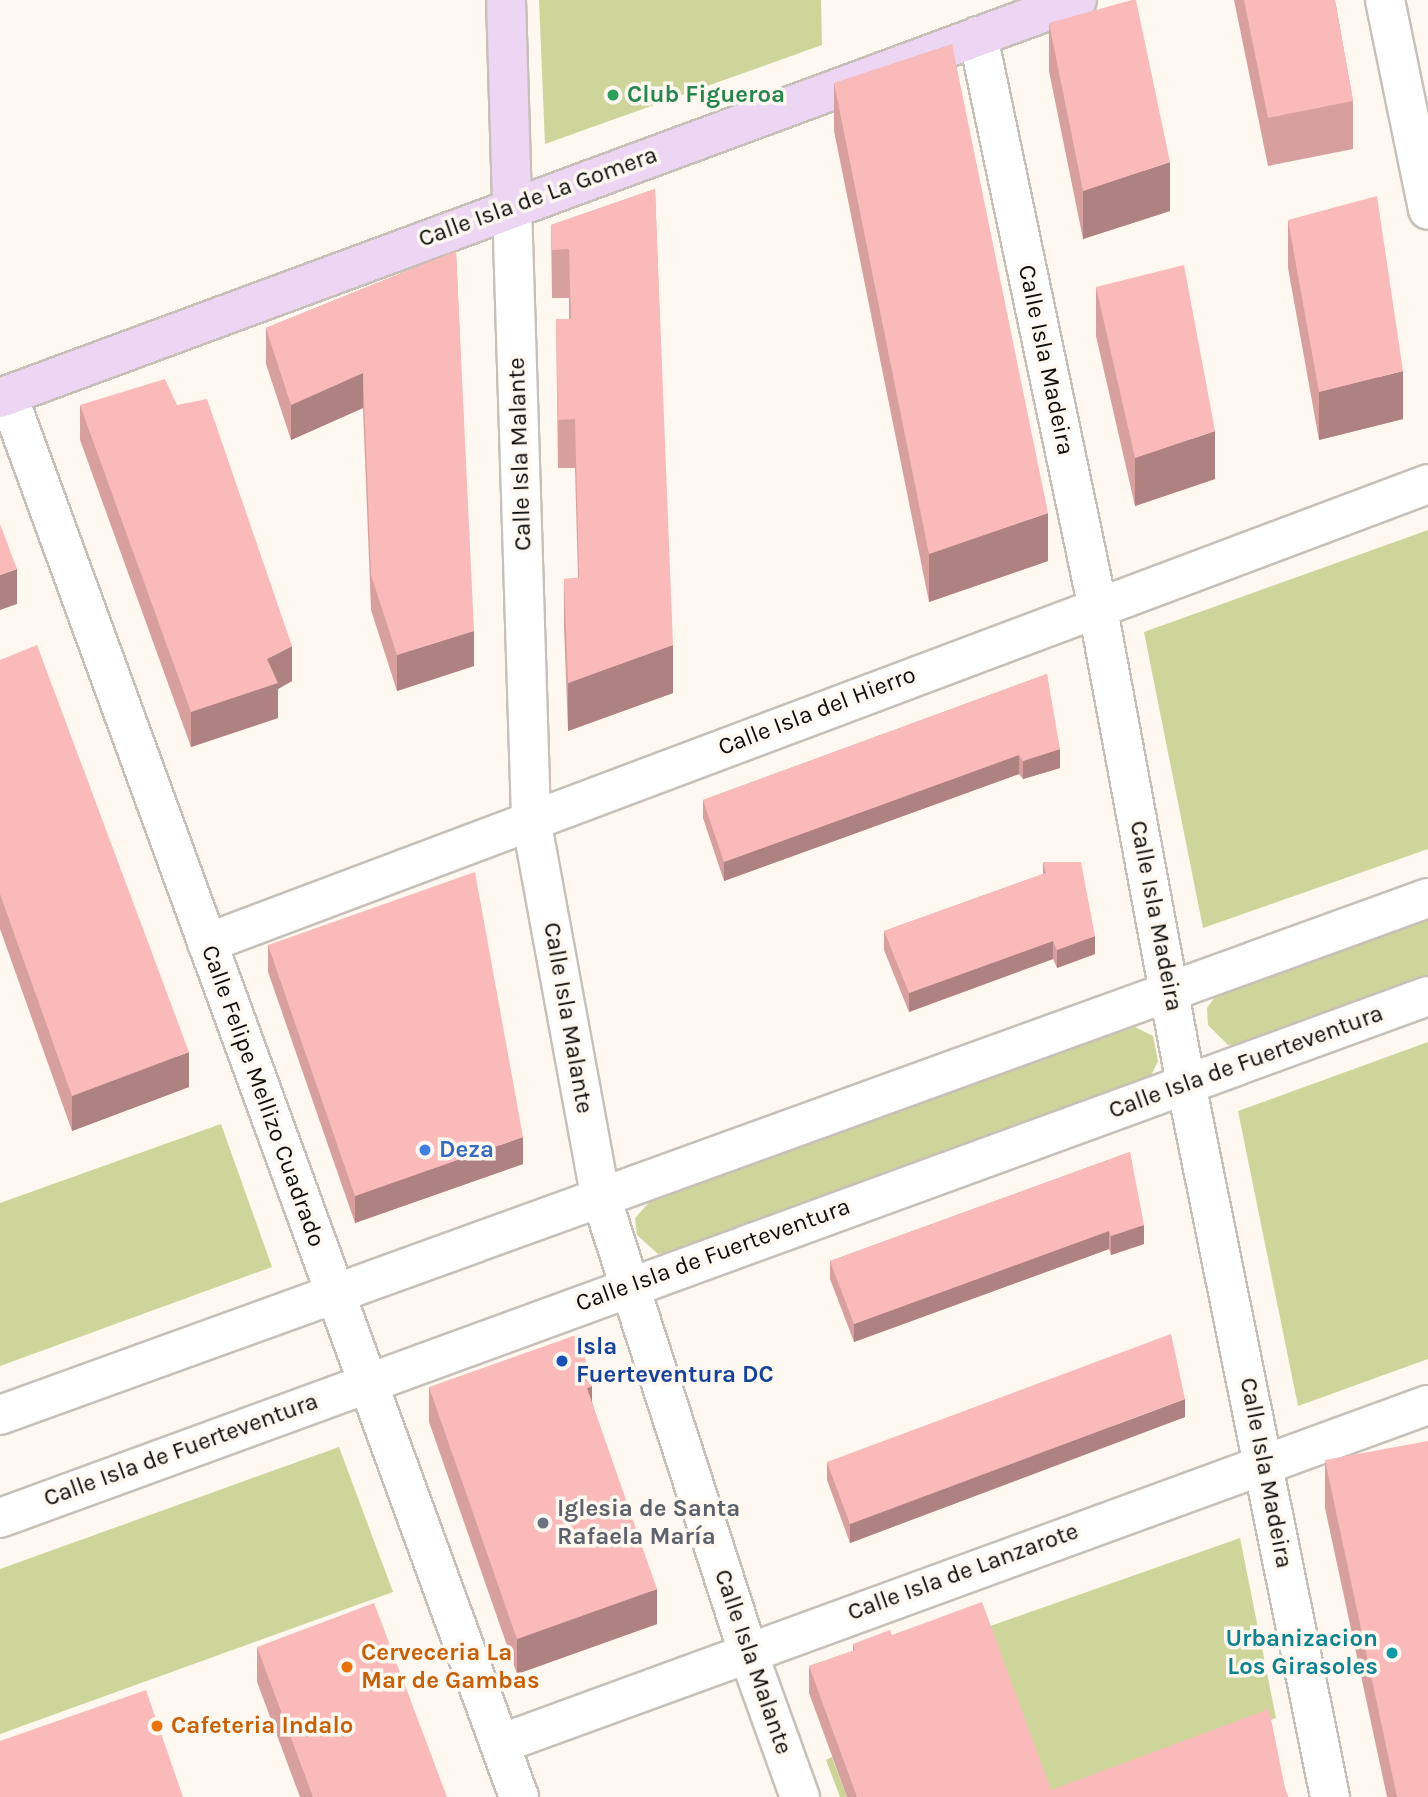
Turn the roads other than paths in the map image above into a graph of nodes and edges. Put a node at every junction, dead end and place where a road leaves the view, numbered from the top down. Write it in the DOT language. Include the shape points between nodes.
graph roads {
  1 [pos="506,0"];
  2 [pos="1077,0"];
  3 [pos="1385,0"];
  4 [pos="978,36"];
  5 [pos="512,206"];
  6 [pos="1428,210"];
  7 [pos="4,397"];
  8 [pos="1428,484"];
  9 [pos="1097,604"];
  10 [pos="531,819"];
  11 [pos="1428,898"];
  12 [pos="207,943"];
  13 [pos="1172,992"];
  14 [pos="1428,996"];
  15 [pos="1186,1084"];
  16 [pos="600,1194"];
  17 [pos="627,1287"];
  18 [pos="334,1291"];
  19 [pos="367,1381"];
  20 [pos="1428,1405"];
  21 [pos="0,1415"];
  22 [pos="1264,1462"];
  23 [pos="0,1517"];
  24 [pos="747,1650"];
  25 [pos="500,1744"];
  26 [pos="519,1797"];
  27 [pos="800,1797"];
  28 [pos="1330,1797"];
  1 -- 5 [label="main road"];
  2 -- 4 [label="main road, Calle Isla de La Gomera"];
  3 -- 6 [label="street"];
  4 -- 5 [label="main road, Calle Isla de La Gomera"];
  4 -- 9 [label="street, Calle Isla Madeira"];
  5 -- 7 [label="main road, Calle Isla de La Gomera"];
  5 -- 10 [label="street, Calle Isla Malante"];
  7 -- 12 [label="street, Calle Felipe Mellizo Cuadrado"];
  8 -- 9 [label="street, Calle Isla del Hierro"];
  9 -- 10 [label="street, Calle Isla del Hierro"];
  9 -- 13 [label="street, Calle Isla Madeira"];
  10 -- 12 [label="street, Calle Isla del Hierro"];
  10 -- 16 [label="street, Calle Isla Malante"];
  11 -- 13 [label="street"];
  12 -- 18 [label="street, Calle Felipe Mellizo Cuadrado"];
  13 -- 15 [label="street, Calle Isla Madeira"];
  13 -- 16 [label="street"];
  14 -- 15 [label="street, Calle Isla de Fuerteventura"];
  15 -- 17 [label="street, Calle Isla de Fuerteventura"];
  15 -- 22 [label="street, Calle Isla Madeira"];
  16 -- 17 [label="street, Calle Isla Malante"];
  16 -- 18 [label="street"];
  17 -- 19 [label="street, Calle Isla de Fuerteventura"];
  17 -- 24 [label="street, Calle Isla Malante"];
  18 -- 19 [label="street, Calle Felipe Mellizo Cuadrado"];
  18 -- 21 [label="street"];
  19 -- 23 [label="street, Calle Isla de Fuerteventura"];
  19 -- 25 [label="street, Calle Felipe Mellizo Cuadrado"];
  20 -- 22 [label="street, Calle Isla de Lanzarote"];
  22 -- 24 [label="street, Calle Isla de Lanzarote"];
  22 -- 28 [label="street, Calle Isla Madeira"];
  24 -- 25 [label="street, Calle Isla de Lanzarote"];
  24 -- 27 [label="street, Calle Isla Malante"];
  25 -- 26 [label="street, Calle Felipe Mellizo Cuadrado"];
}
